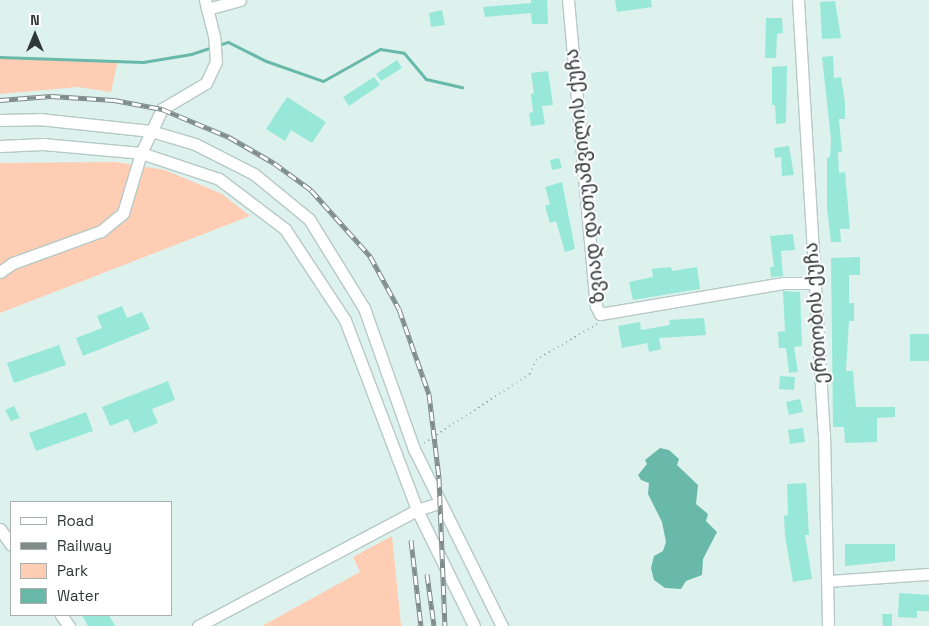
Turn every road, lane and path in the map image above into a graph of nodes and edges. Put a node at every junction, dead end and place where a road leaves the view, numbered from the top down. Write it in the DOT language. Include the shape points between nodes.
graph roads {
  1 [pos="240,0"];
  2 [pos="568,0"];
  3 [pos="798,0"];
  4 [pos="206,4"];
  5 [pos="0,120"];
  6 [pos="151,131"];
  7 [pos="0,146"];
  8 [pos="141,153"];
  9 [pos="0,272"];
  10 [pos="815,283"];
  11 [pos="600,314"];
  12 [pos="414,449"];
  13 [pos="439,503"];
  14 [pos="417,510"];
  15 [pos="0,529"];
  16 [pos="10,544"];
  17 [pos="929,574"];
  18 [pos="828,580"];
  19 [pos="198,626"];
  20 [pos="474,626"];
  21 [pos="502,626"];
  22 [pos="828,626"];
  1 -- 4 [label="street"];
  2 -- 11 [label="street, ზვიად დათუაშვილის ქუჩა" via="596,306"];
  3 -- 10 [label="street, ერთობის ქუჩა"];
  4 -- 6 [label="street" via="216,62 206,82 162,109"];
  5 -- 6 [label="street" via="40,119"];
  6 -- 8 [label="street"];
  6 -- 12 [label="street" via="195,144 254,174 309,219 364,308"];
  7 -- 8 [label="street" via="43,144"];
  8 -- 9 [label="street" via="123,213 101,231 13,263"];
  8 -- 14 [label="street" via="219,180 285,229 345,320"];
  10 -- 11 [label="street, ზვიად დათუაშვილის ქუჩა" via="782,283"];
  10 -- 18 [label="street, ერთობის ქუჩა"];
  11 -- 12 [label="path" via="596,326 536,360 530,374"];
  12 -- 13 [label="street"];
  13 -- 14 [label="street"];
  13 -- 21 [label="street"];
  14 -- 19 [label="street"];
  14 -- 20 [label="street"];
  15 -- 16 [label="street"];
  17 -- 18 [label="street"];
  18 -- 22 [label="street, ერთობის ქუჩა"];
}
